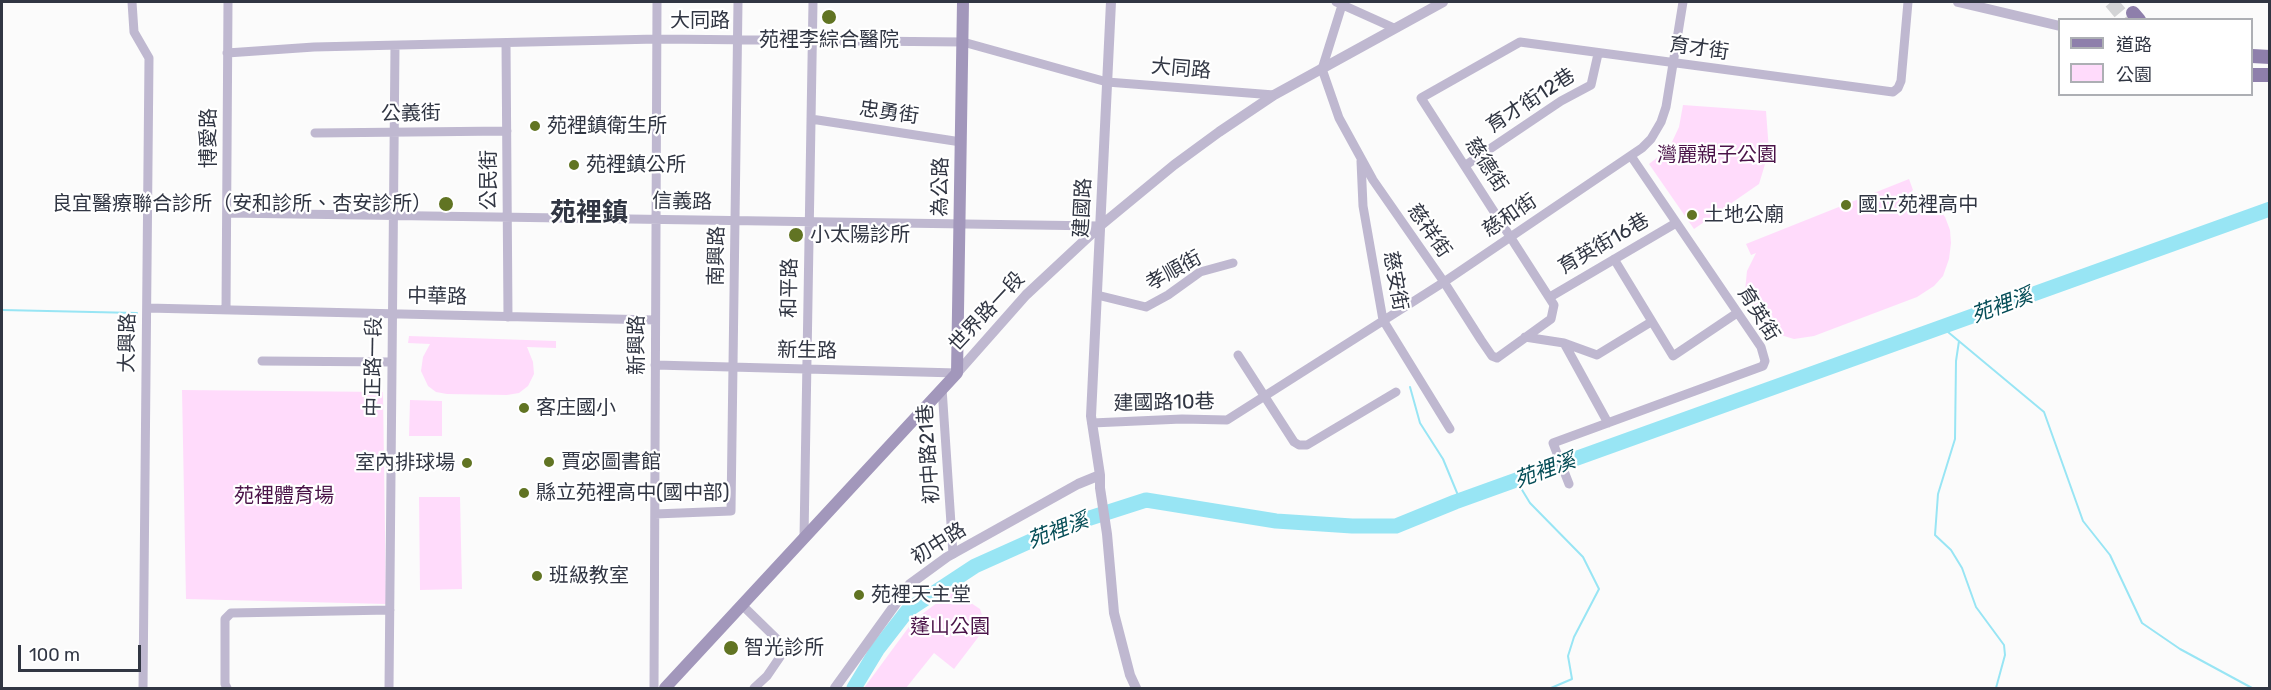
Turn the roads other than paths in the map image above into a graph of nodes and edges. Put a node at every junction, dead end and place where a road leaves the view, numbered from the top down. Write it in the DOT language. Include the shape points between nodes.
graph roads {
  1 [pos="132,2"];
  2 [pos="228,2"];
  3 [pos="657,2"];
  4 [pos="738,2"];
  5 [pos="813,2"];
  6 [pos="963,2"];
  7 [pos="1111,2"];
  8 [pos="1340,2"];
  9 [pos="1443,2"];
  10 [pos="1683,2"];
  11 [pos="1908,2"];
  12 [pos="1958,2"];
  13 [pos="2058,26"];
  14 [pos="1394,28"];
  15 [pos="657,39"];
  16 [pos="738,39"];
  17 [pos="812,41"];
  18 [pos="963,42"];
  19 [pos="506,43"];
  20 [pos="395,46"];
  21 [pos="227,53"];
  22 [pos="1598,54"];
  23 [pos="2253,56"];
  24 [pos="2270,57"];
  25 [pos="1674,64"];
  26 [pos="1322,69"];
  27 [pos="2253,75"];
  28 [pos="2270,75"];
  29 [pos="1107,82"];
  30 [pos="1274,95"];
  31 [pos="1421,98"];
  32 [pos="811,119"];
  33 [pos="507,131"];
  34 [pos="394,132"];
  35 [pos="315,133"];
  36 [pos="961,142"];
  37 [pos="1630,156"];
  38 [pos="1360,158"];
  39 [pos="1466,165"];
  40 [pos="227,213"];
  41 [pos="393,215"];
  42 [pos="507,217"];
  43 [pos="656,219"];
  44 [pos="735,220"];
  45 [pos="809,221"];
  46 [pos="1676,223"];
  47 [pos="960,224"];
  48 [pos="1100,225"];
  49 [pos="1511,237"];
  50 [pos="1614,259"];
  51 [pos="1233,263"];
  52 [pos="1444,282"];
  53 [pos="1097,295"];
  54 [pos="1550,297"];
  55 [pos="147,308"];
  56 [pos="226,310"];
  57 [pos="1737,313"];
  58 [pos="393,314"];
  59 [pos="508,317"];
  60 [pos="656,320"];
  61 [pos="1383,320"];
  62 [pos="1651,322"];
  63 [pos="1526,337"];
  64 [pos="1564,344"];
  65 [pos="1238,355"];
  66 [pos="262,361"];
  67 [pos="392,362"];
  68 [pos="655,366"];
  69 [pos="733,367"];
  70 [pos="807,369"];
  71 [pos="957,373"];
  72 [pos="942,388"];
  73 [pos="1396,392"];
  74 [pos="1265,395"];
  75 [pos="1092,419"];
  76 [pos="1608,423"];
  77 [pos="1450,429"];
  78 [pos="1100,475"];
  79 [pos="1569,484"];
  80 [pos="655,514"];
  81 [pos="804,538"];
  82 [pos="953,554"];
  83 [pos="742,605"];
  84 [pos="390,610"];
  85 [pos="143,688"];
  86 [pos="226,688"];
  87 [pos="389,688"];
  88 [pos="654,688"];
  89 [pos="665,688"];
  90 [pos="754,688"];
  91 [pos="835,688"];
  92 [pos="1136,688"];
  1 -- 55 [label="street, 大興路" via="135,32 149,58"];
  2 -- 21 [label="street, 博愛路"];
  3 -- 15 [label="street, 新興路"];
  4 -- 16 [label="street, 南興路"];
  5 -- 17 [label="street, 和平路"];
  6 -- 18 [label="main road, 為公路"];
  7 -- 29 [label="street, 建國路"];
  8 -- 14 [label="street"];
  8 -- 26 [label="street"];
  9 -- 14 [label="street, 世界路一段"];
  10 -- 25 [label="street, 慈和街"];
  11 -- 25 [label="street, 育才街" via="1900,81 1893,92"];
  12 -- 13 [label="street"];
  14 -- 26 [label="street, 世界路一段"];
  15 -- 16 [label="street, 大同路"];
  15 -- 19 [label="street, 大同路"];
  15 -- 43 [label="street, 新興路"];
  16 -- 17 [label="street, 大同路"];
  16 -- 44 [label="street, 南興路"];
  17 -- 18 [label="street, 大同路"];
  17 -- 32 [label="street, 和平路"];
  18 -- 29 [label="street, 大同路"];
  18 -- 36 [label="main road, 為公路"];
  19 -- 20 [label="street, 大同路"];
  19 -- 33 [label="street, 公民街"];
  20 -- 21 [label="street, 大同路"];
  20 -- 34 [label="street, 中正路一段"];
  21 -- 40 [label="street, 博愛路"];
  22 -- 25 [label="street, 育才街"];
  22 -- 31 [label="street, 育才街" via="1520,42"];
  22 -- 39 [label="street, 育才街12巷" via="1591,85"];
  23 -- 24 [label="main road"];
  25 -- 37 [label="street, 慈和街" via="1661,122 1651,140"];
  26 -- 30 [label="street, 世界路一段"];
  26 -- 38 [label="street, 慈祥街" via="1339,118"];
  27 -- 28 [label="main road"];
  29 -- 30 [label="street, 大同路"];
  29 -- 48 [label="street, 建國路"];
  30 -- 48 [label="street, 世界路一段" via="1174,165"];
  31 -- 39 [label="street, 慈德街"];
  32 -- 36 [label="street, 忠勇街"];
  32 -- 45 [label="street, 和平路"];
  33 -- 34 [label="street, 公義街"];
  33 -- 42 [label="street, 公民街"];
  34 -- 35 [label="street, 公義街"];
  34 -- 41 [label="street, 中正路一段"];
  36 -- 47 [label="main road, 為公路"];
  37 -- 46 [label="street, 育英街"];
  37 -- 49 [label="street, 慈和街"];
  38 -- 52 [label="street, 慈祥街"];
  38 -- 61 [label="street, 慈安街" via="1363,206"];
  39 -- 49 [label="street, 慈德街"];
  40 -- 41 [label="street, 信義路"];
  40 -- 56 [label="street, 博愛路"];
  41 -- 42 [label="street, 信義路"];
  41 -- 58 [label="street, 中正路一段"];
  42 -- 43 [label="street, 信義路"];
  42 -- 59 [label="street, 公民街"];
  43 -- 44 [label="street, 信義路"];
  43 -- 60 [label="street, 新興路"];
  44 -- 45 [label="street, 信義路"];
  44 -- 69 [label="street, 南興路"];
  45 -- 47 [label="street, 信義路"];
  45 -- 70 [label="street, 和平路"];
  46 -- 50 [label="street, 育英街16巷"];
  46 -- 57 [label="street, 育英街"];
  47 -- 48 [label="street, 信義路"];
  47 -- 71 [label="main road, 為公路"];
  48 -- 53 [label="street, 建國路"];
  48 -- 71 [label="street, 世界路一段" via="1026,295"];
  49 -- 52 [label="street, 慈和街"];
  49 -- 54 [label="street, 慈德街"];
  50 -- 54 [label="street, 育英街16巷"];
  50 -- 62 [label="street"];
  51 -- 53 [label="street, 孝順街" via="1200,273 1146,307"];
  52 -- 61 [label="street, 慈和街"];
  52 -- 63 [label="street, 慈祥街" via="1492,356 1497,358"];
  53 -- 75 [label="street, 建國路"];
  54 -- 63 [label="street" via="1554,305 1551,319"];
  55 -- 56 [label="street, 中華路"];
  55 -- 85 [label="street, 大興路"];
  56 -- 58 [label="street, 中華路"];
  57 -- 62 [label="street" via="1673,356"];
  57 -- 76 [label="street, 育英街" via="1761,347 1763,366"];
  58 -- 59 [label="street, 中華路"];
  58 -- 67 [label="street, 中正路一段"];
  59 -- 60 [label="street, 中華路"];
  60 -- 68 [label="street, 新興路"];
  61 -- 74 [label="street, 慈和街"];
  61 -- 77 [label="street, 慈安街"];
  62 -- 64 [label="street" via="1597,355"];
  63 -- 64 [label="street"];
  64 -- 76 [label="street"];
  65 -- 74 [label="street"];
  66 -- 67 [label="street"];
  67 -- 84 [label="street, 中正路一段"];
  68 -- 69 [label="street, 新生路"];
  68 -- 80 [label="street, 新興路"];
  69 -- 70 [label="street, 新生路"];
  69 -- 80 [label="street, 南興路" via="731,511"];
  70 -- 71 [label="street, 新生路"];
  70 -- 81 [label="street, 和平路"];
  71 -- 72 [label="main road, 世界路一段"];
  72 -- 81 [label="main road, 世界路一段"];
  72 -- 82 [label="street, 初中路21巷"];
  73 -- 74 [label="street" via="1307,445 1299,446"];
  74 -- 75 [label="street, 建國路10巷" via="1227,420"];
  75 -- 78 [label="street, 建國路"];
  76 -- 79 [label="street, 育英街" via="1553,443"];
  78 -- 82 [label="street, 初中路"];
  78 -- 92 [label="street, 建國路" via="1114,613"];
  80 -- 88 [label="street, 新興路"];
  81 -- 83 [label="main road, 世界路一段"];
  82 -- 91 [label="street, 初中路" via="910,584"];
  83 -- 89 [label="main road, 世界路一段"];
  83 -- 90 [label="street" via="784,646 767,676"];
  84 -- 86 [label="street" via="231,613 225,620"];
  84 -- 87 [label="street, 中正路一段"];
}
